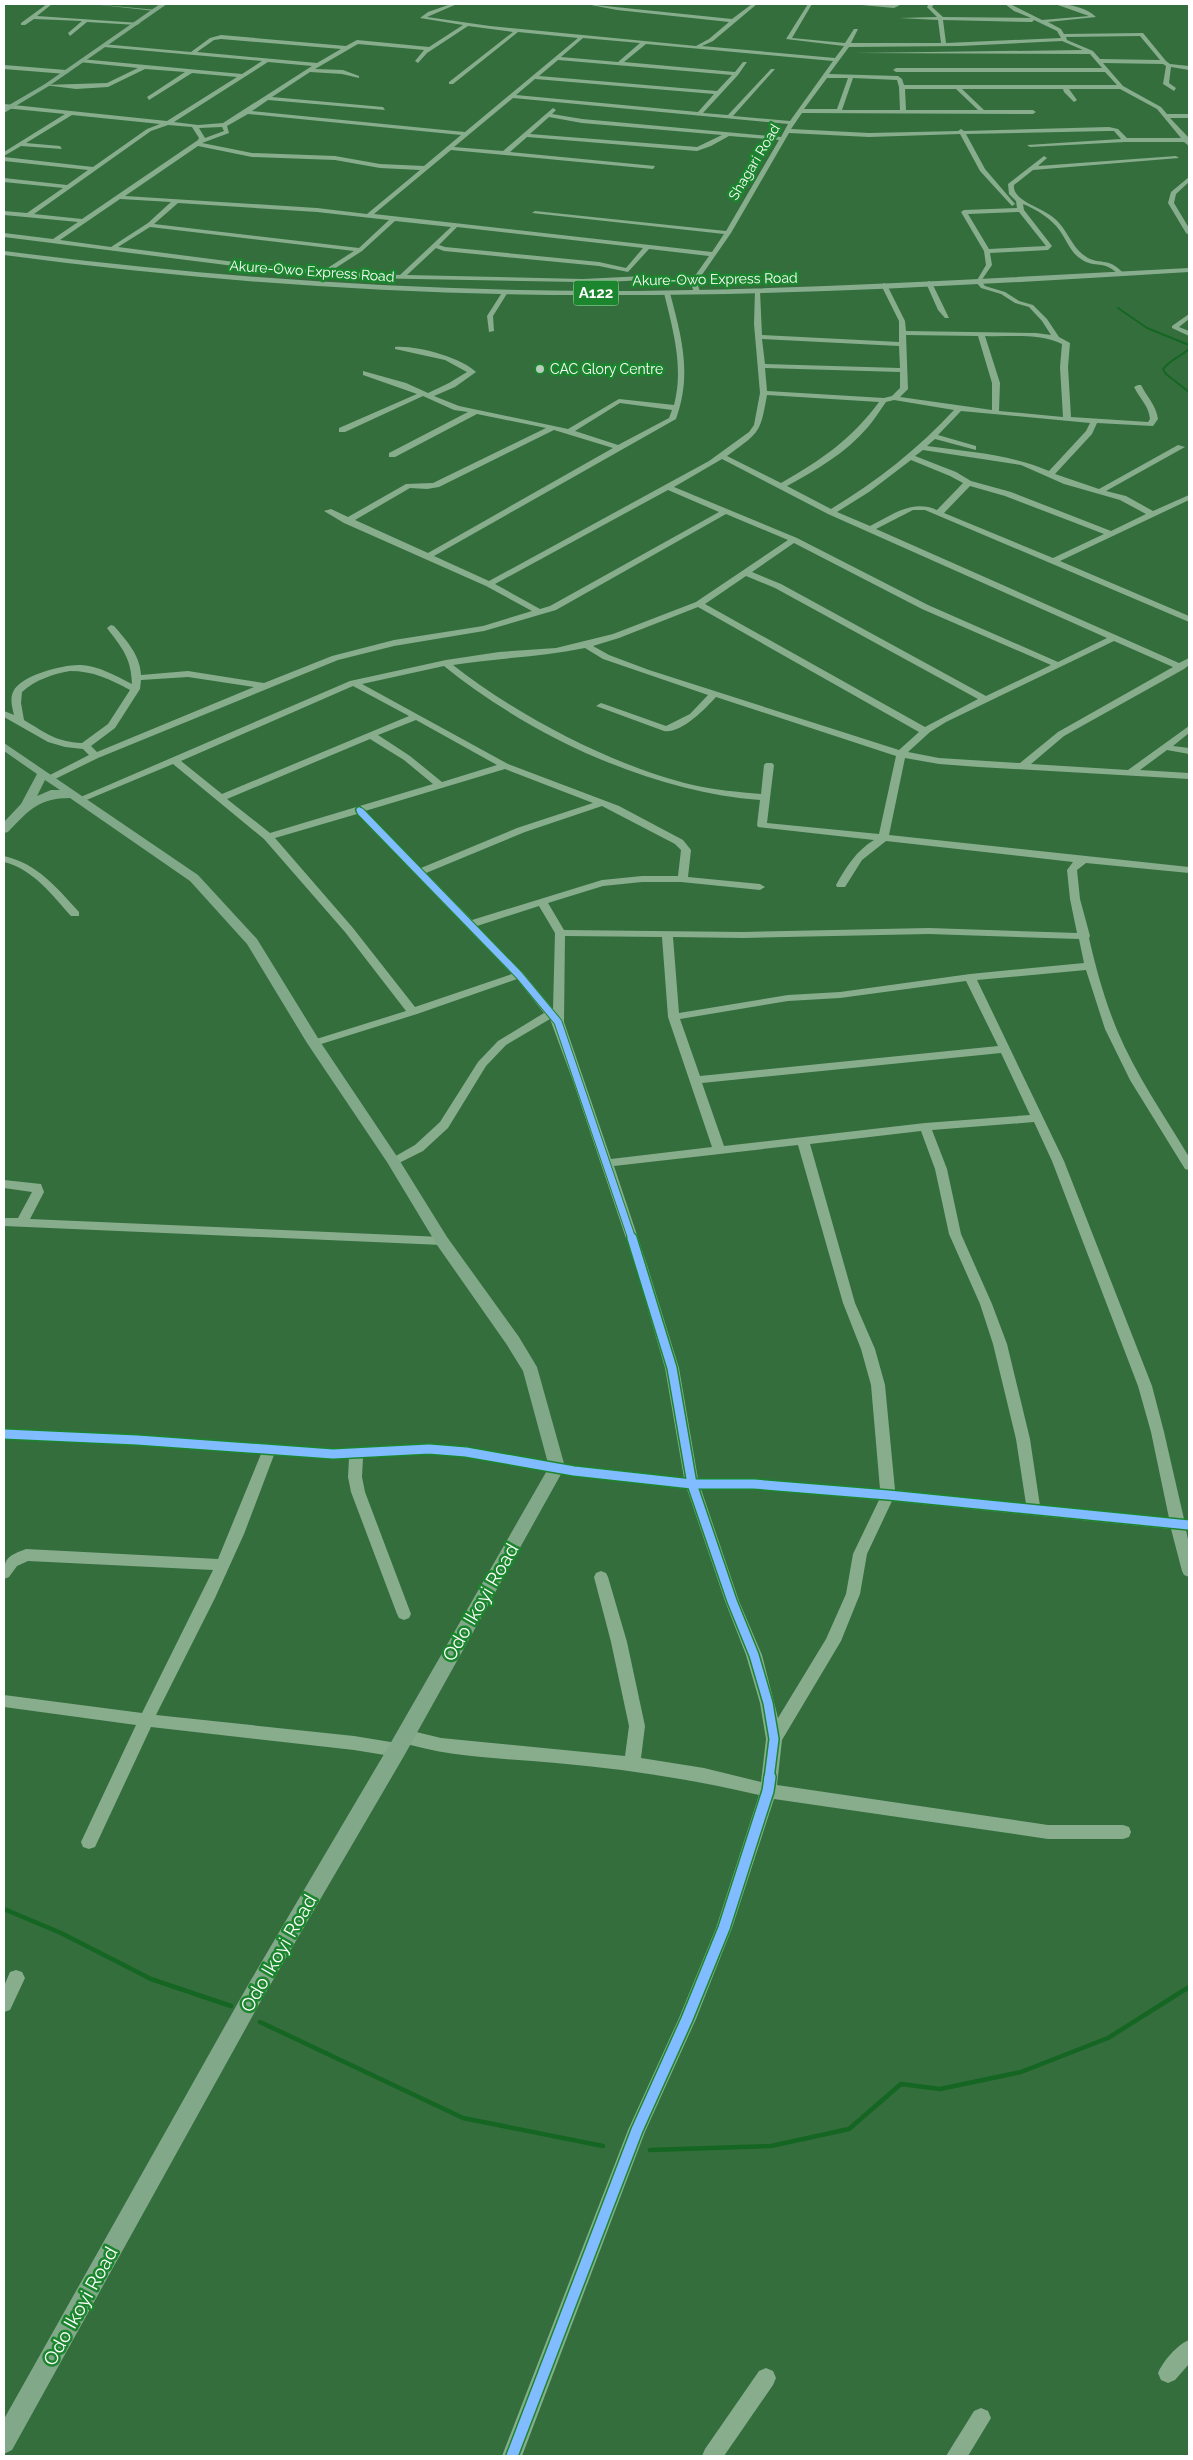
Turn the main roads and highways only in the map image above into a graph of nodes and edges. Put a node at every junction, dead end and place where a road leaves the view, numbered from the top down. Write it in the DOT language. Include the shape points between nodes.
graph roads {
  1 [pos="164,4"];
  2 [pos="7,106"];
  3 [pos="4,111"];
  4 [pos="4,252"];
  5 [pos="1189,270"];
  6 [pos="4,746"];
  7 [pos="47,776"];
  8 [pos="77,796"];
  9 [pos="26,806"];
  10 [pos="5,825"];
  11 [pos="4,2442"];
  1 -- 2 [label="main road" via="47,85"];
  2 -- 3 [label="main road"];
  4 -- 5 [label="highway, Akure-Owo Express Road / A122" via="177,274 366,287 505,292 757,291"];
  6 -- 7 [label="main road"];
  7 -- 8 [label="main road"];
  7 -- 9 [label="main road"];
  8 -- 9 [label="main road" via="51,794"];
  8 -- 11 [label="main road, Odo Ikoyi Road" via="173,862 206,890 252,942 442,1241 531,1371 557,1467 255,1992"];
  9 -- 10 [label="main road"];
}
